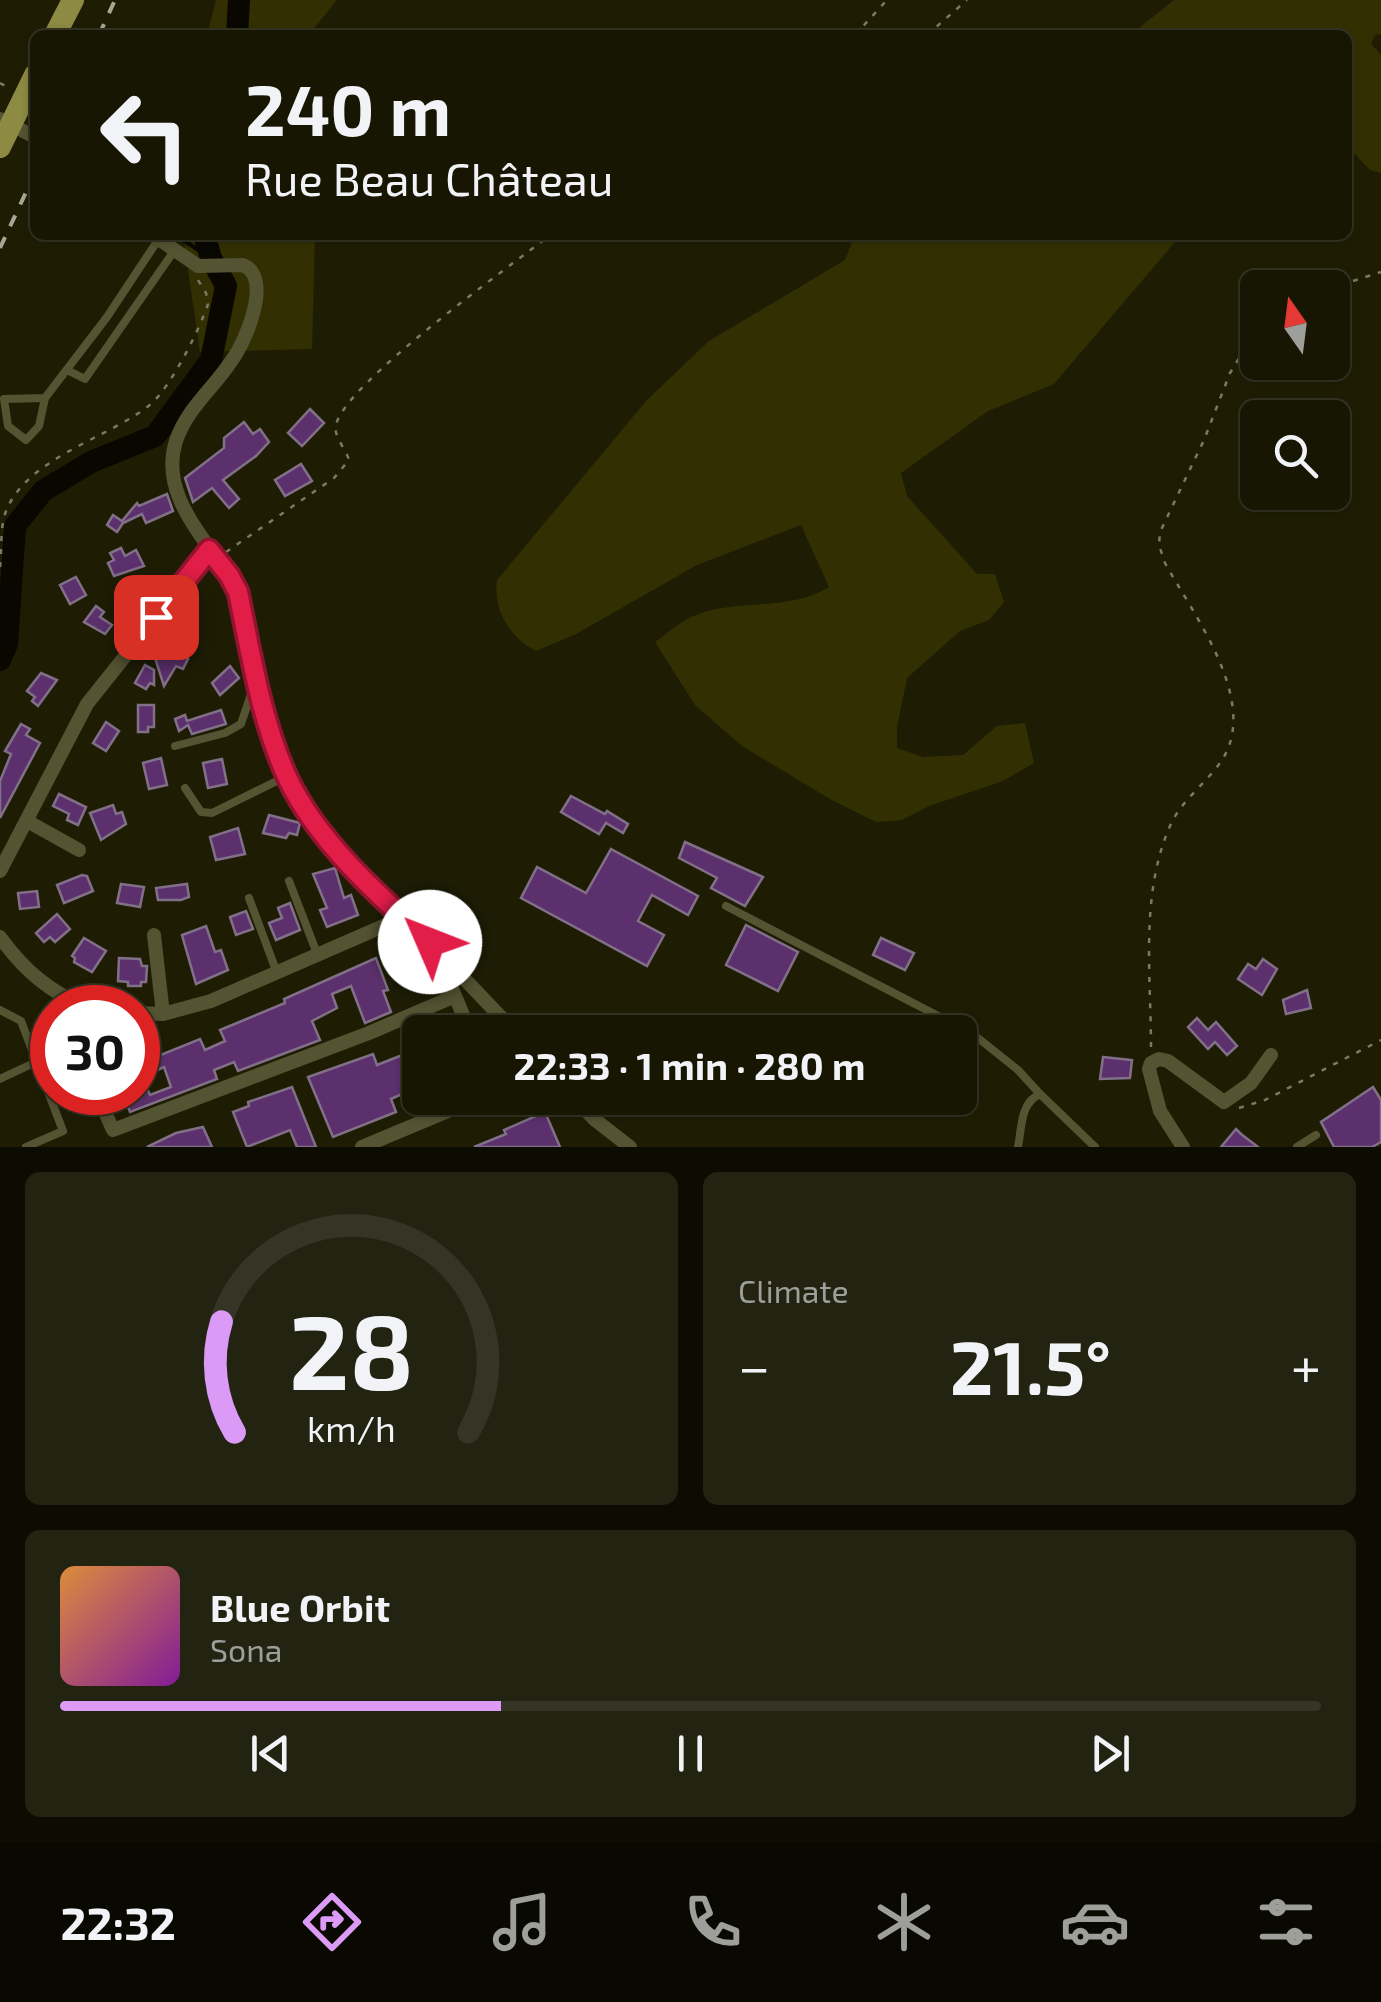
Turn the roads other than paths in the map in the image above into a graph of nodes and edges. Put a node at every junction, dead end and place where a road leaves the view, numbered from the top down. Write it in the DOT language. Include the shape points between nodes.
graph roads {
  1 [pos="74,0"];
  2 [pos="59,30"];
  3 [pos="30,84"];
  4 [pos="11,116"];
  5 [pos="0,147"];
  6 [pos="154,240"];
  7 [pos="158,240"];
  8 [pos="174,251"];
  9 [pos="67,370"];
  10 [pos="46,398"];
  11 [pos="213,555"];
  12 [pos="257,678"];
  13 [pos="175,746"];
  14 [pos="287,776"];
  15 [pos="185,788"];
  16 [pos="27,821"];
  17 [pos="79,850"];
  18 [pos="0,871"];
  19 [pos="289,881"];
  20 [pos="249,898"];
  21 [pos="726,906"];
  22 [pos="402,918"];
  23 [pos="154,935"];
  24 [pos="0,937"];
  25 [pos="318,956"];
  26 [pos="277,973"];
  27 [pos="45,985"];
  28 [pos="482,996"];
  29 [pos="457,1001"];
  30 [pos="0,1010"];
  31 [pos="163,1014"];
  32 [pos="463,1015"];
  33 [pos="499,1015"];
  34 [pos="30,1042"];
  35 [pos="1271,1054"];
  36 [pos="30,1065"];
  37 [pos="0,1079"];
  38 [pos="1040,1094"];
  39 [pos="160,1112"];
  40 [pos="57,1115"];
  41 [pos="106,1115"];
  42 [pos="153,1115"];
  43 [pos="438,1115"];
  44 [pos="590,1115"];
  45 [pos="1316,1135"];
  46 [pos="26,1147"];
  47 [pos="362,1147"];
  48 [pos="630,1147"];
  49 [pos="1018,1147"];
  50 [pos="1095,1147"];
  51 [pos="1183,1147"];
  52 [pos="1297,1147"];
  1 -- 2 [label="main road"];
  3 -- 4 [label="main road"];
  4 -- 5 [label="main road"];
  6 -- 9 [label="lane"];
  7 -- 8 [label="street"];
  8 -- 9 [label="lane" via="85,378"];
  8 -- 11 [label="street" via="201,274 249,268 259,287 234,358 183,424 173,458 188,515"];
  9 -- 10 [label="lane"];
  10 -- 10 [label="lane" via="4,400 8,426 26,440 40,426"];
  11 -- 12 [label="street" via="238,592"];
  11 -- 16 [label="street" via="87,704"];
  12 -- 13 [label="lane" via="241,724"];
  12 -- 14 [label="street"];
  14 -- 15 [label="lane" via="212,813 201,812"];
  14 -- 22 [label="street" via="308,814"];
  16 -- 17 [label="street"];
  16 -- 18 [label="street"];
  19 -- 25 [label="lane"];
  20 -- 26 [label="lane"];
  21 -- 38 [label="lane" via="973,1034"];
  22 -- 25 [label="street"];
  22 -- 28 [label="street"];
  22 -- 29 [label="street"];
  23 -- 31 [label="street"];
  24 -- 27 [label="street"];
  25 -- 26 [label="street"];
  26 -- 31 [label="street"];
  28 -- 29 [label="street"];
  28 -- 33 [label="street"];
  29 -- 32 [label="street"];
  29 -- 39 [label="street"];
  30 -- 34 [label="lane" via="21,1021"];
  35 -- 51 [label="street" via="1251,1083 1224,1102 1168,1061 1152,1063 1160,1111"];
  36 -- 37 [label="lane"];
  38 -- 49 [label="lane" via="1030,1098 1023,1114"];
  38 -- 50 [label="lane"];
  40 -- 46 [label="lane" via="63,1132"];
  41 -- 42 [label="street" via="113,1130"];
  43 -- 47 [label="street"];
  44 -- 48 [label="street"];
  45 -- 52 [label="lane"];
}
